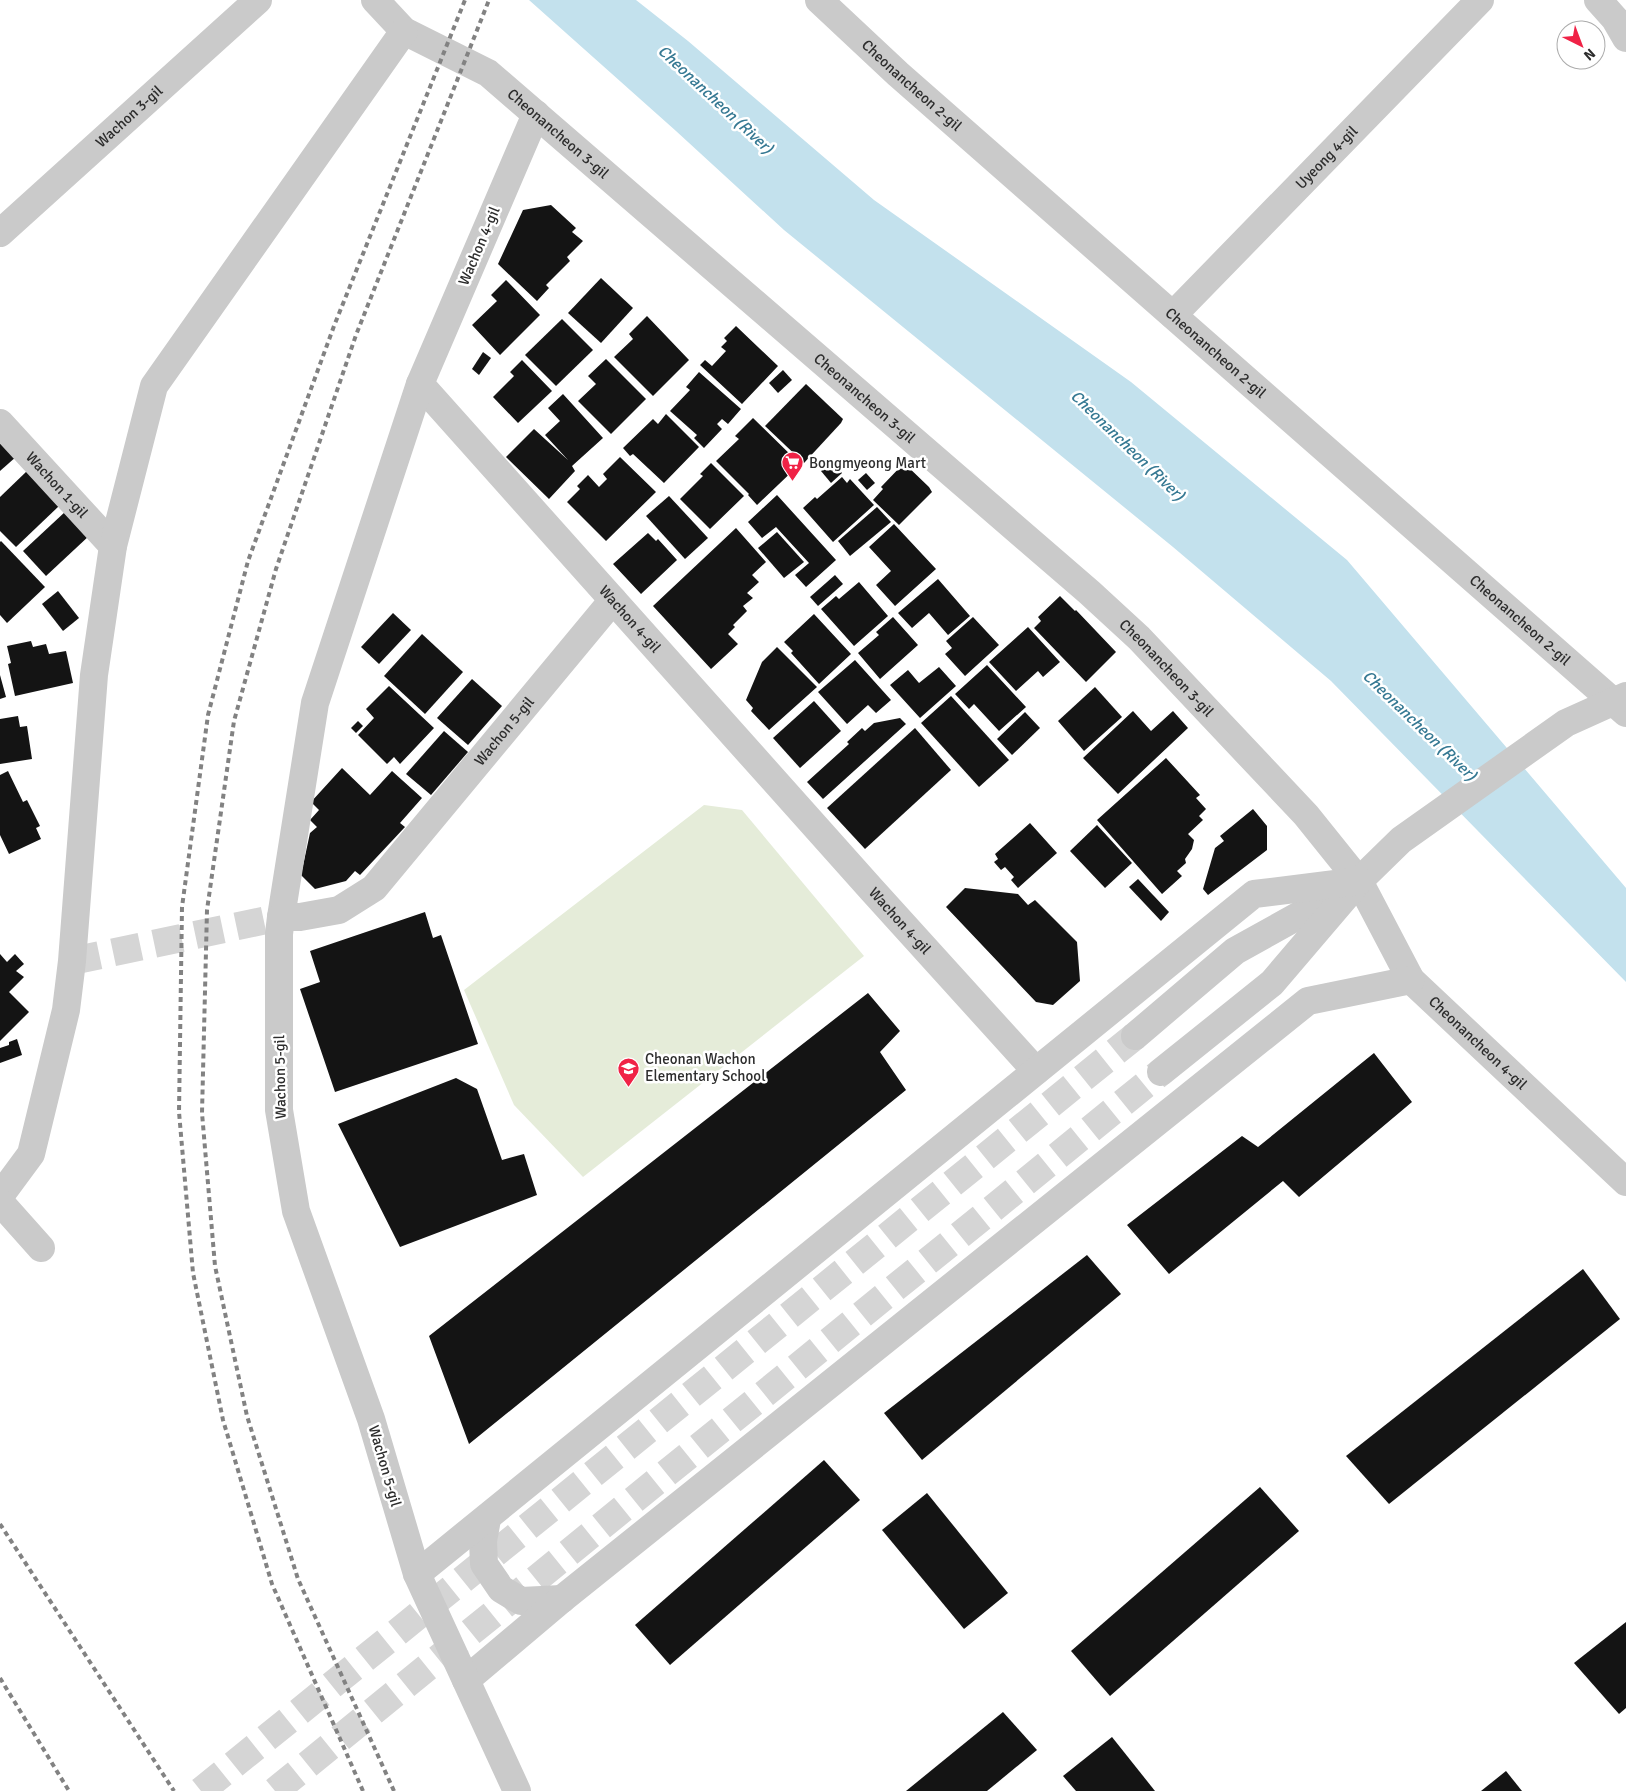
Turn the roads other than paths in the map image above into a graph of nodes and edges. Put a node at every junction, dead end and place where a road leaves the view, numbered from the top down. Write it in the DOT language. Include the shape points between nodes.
graph roads {
  1 [pos="258,0"];
  2 [pos="375,0"];
  3 [pos="819,0"];
  4 [pos="1480,0"];
  5 [pos="1598,0"];
  6 [pos="404,31"];
  7 [pos="1626,38"];
  8 [pos="536,114"];
  9 [pos="0,233"];
  10 [pos="1173,316"];
  11 [pos="420,384"];
  12 [pos="0,423"];
  13 [pos="113,546"];
  14 [pos="613,600"];
  15 [pos="1622,704"];
  16 [pos="1359,881"];
  17 [pos="281,917"];
  18 [pos="1412,980"];
  19 [pos="1134,1036"];
  20 [pos="1036,1071"];
  21 [pos="1161,1072"];
  22 [pos="1626,1182"];
  23 [pos="0,1196"];
  24 [pos="0,1202"];
  25 [pos="41,1248"];
  26 [pos="487,1518"];
  27 [pos="417,1574"];
  28 [pos="562,1599"];
  29 [pos="466,1680"];
  30 [pos="518,1791"];
  1 -- 9 [label="street, Wachon 3-gil"];
  2 -- 6 [label="street, Cheonancheon 3-gil"];
  3 -- 10 [label="street, Cheonancheon 2-gil" via="898,74"];
  4 -- 10 [label="street, Uyeong 4-gil"];
  5 -- 7 [label="street" via="1616,19"];
  6 -- 8 [label="street, Cheonancheon 3-gil" via="488,73"];
  6 -- 13 [label="street" via="154,386"];
  8 -- 11 [label="street, Wachon 4-gil"];
  8 -- 16 [label="street, Cheonancheon 3-gil" via="1139,638 1306,815"];
  10 -- 15 [label="street, Cheonancheon 2-gil"];
  11 -- 14 [label="street, Wachon 4-gil"];
  11 -- 17 [label="street" via="315,703"];
  12 -- 13 [label="street, Wachon 1-gil"];
  13 -- 23 [label="street" via="94,675 66,1010 31,1154"];
  14 -- 17 [label="street, Wachon 5-gil" via="374,888 340,910 300,918"];
  14 -- 20 [label="street, Wachon 4-gil"];
  15 -- 16 [label="street" via="1566,723 1401,840"];
  16 -- 18 [label="street, Cheonancheon 4-gil"];
  16 -- 19 [label="street" via="1235,951"];
  16 -- 20 [label="street" via="1254,894"];
  16 -- 21 [label="street" via="1272,983"];
  17 -- 27 [label="street, Wachon 5-gil" via="279,1110 296,1211 371,1419"];
  18 -- 22 [label="street, Cheonancheon 4-gil"];
  18 -- 28 [label="street" via="1308,1001"];
  20 -- 26 [label="street"];
  24 -- 25 [label="street"];
  26 -- 27 [label="street"];
  26 -- 28 [label="street" via="484,1564 501,1589 521,1601"];
  27 -- 29 [label="street, Wachon 5-gil"];
  28 -- 29 [label="street"];
  29 -- 30 [label="street, Wachon 5-gil"];
}
